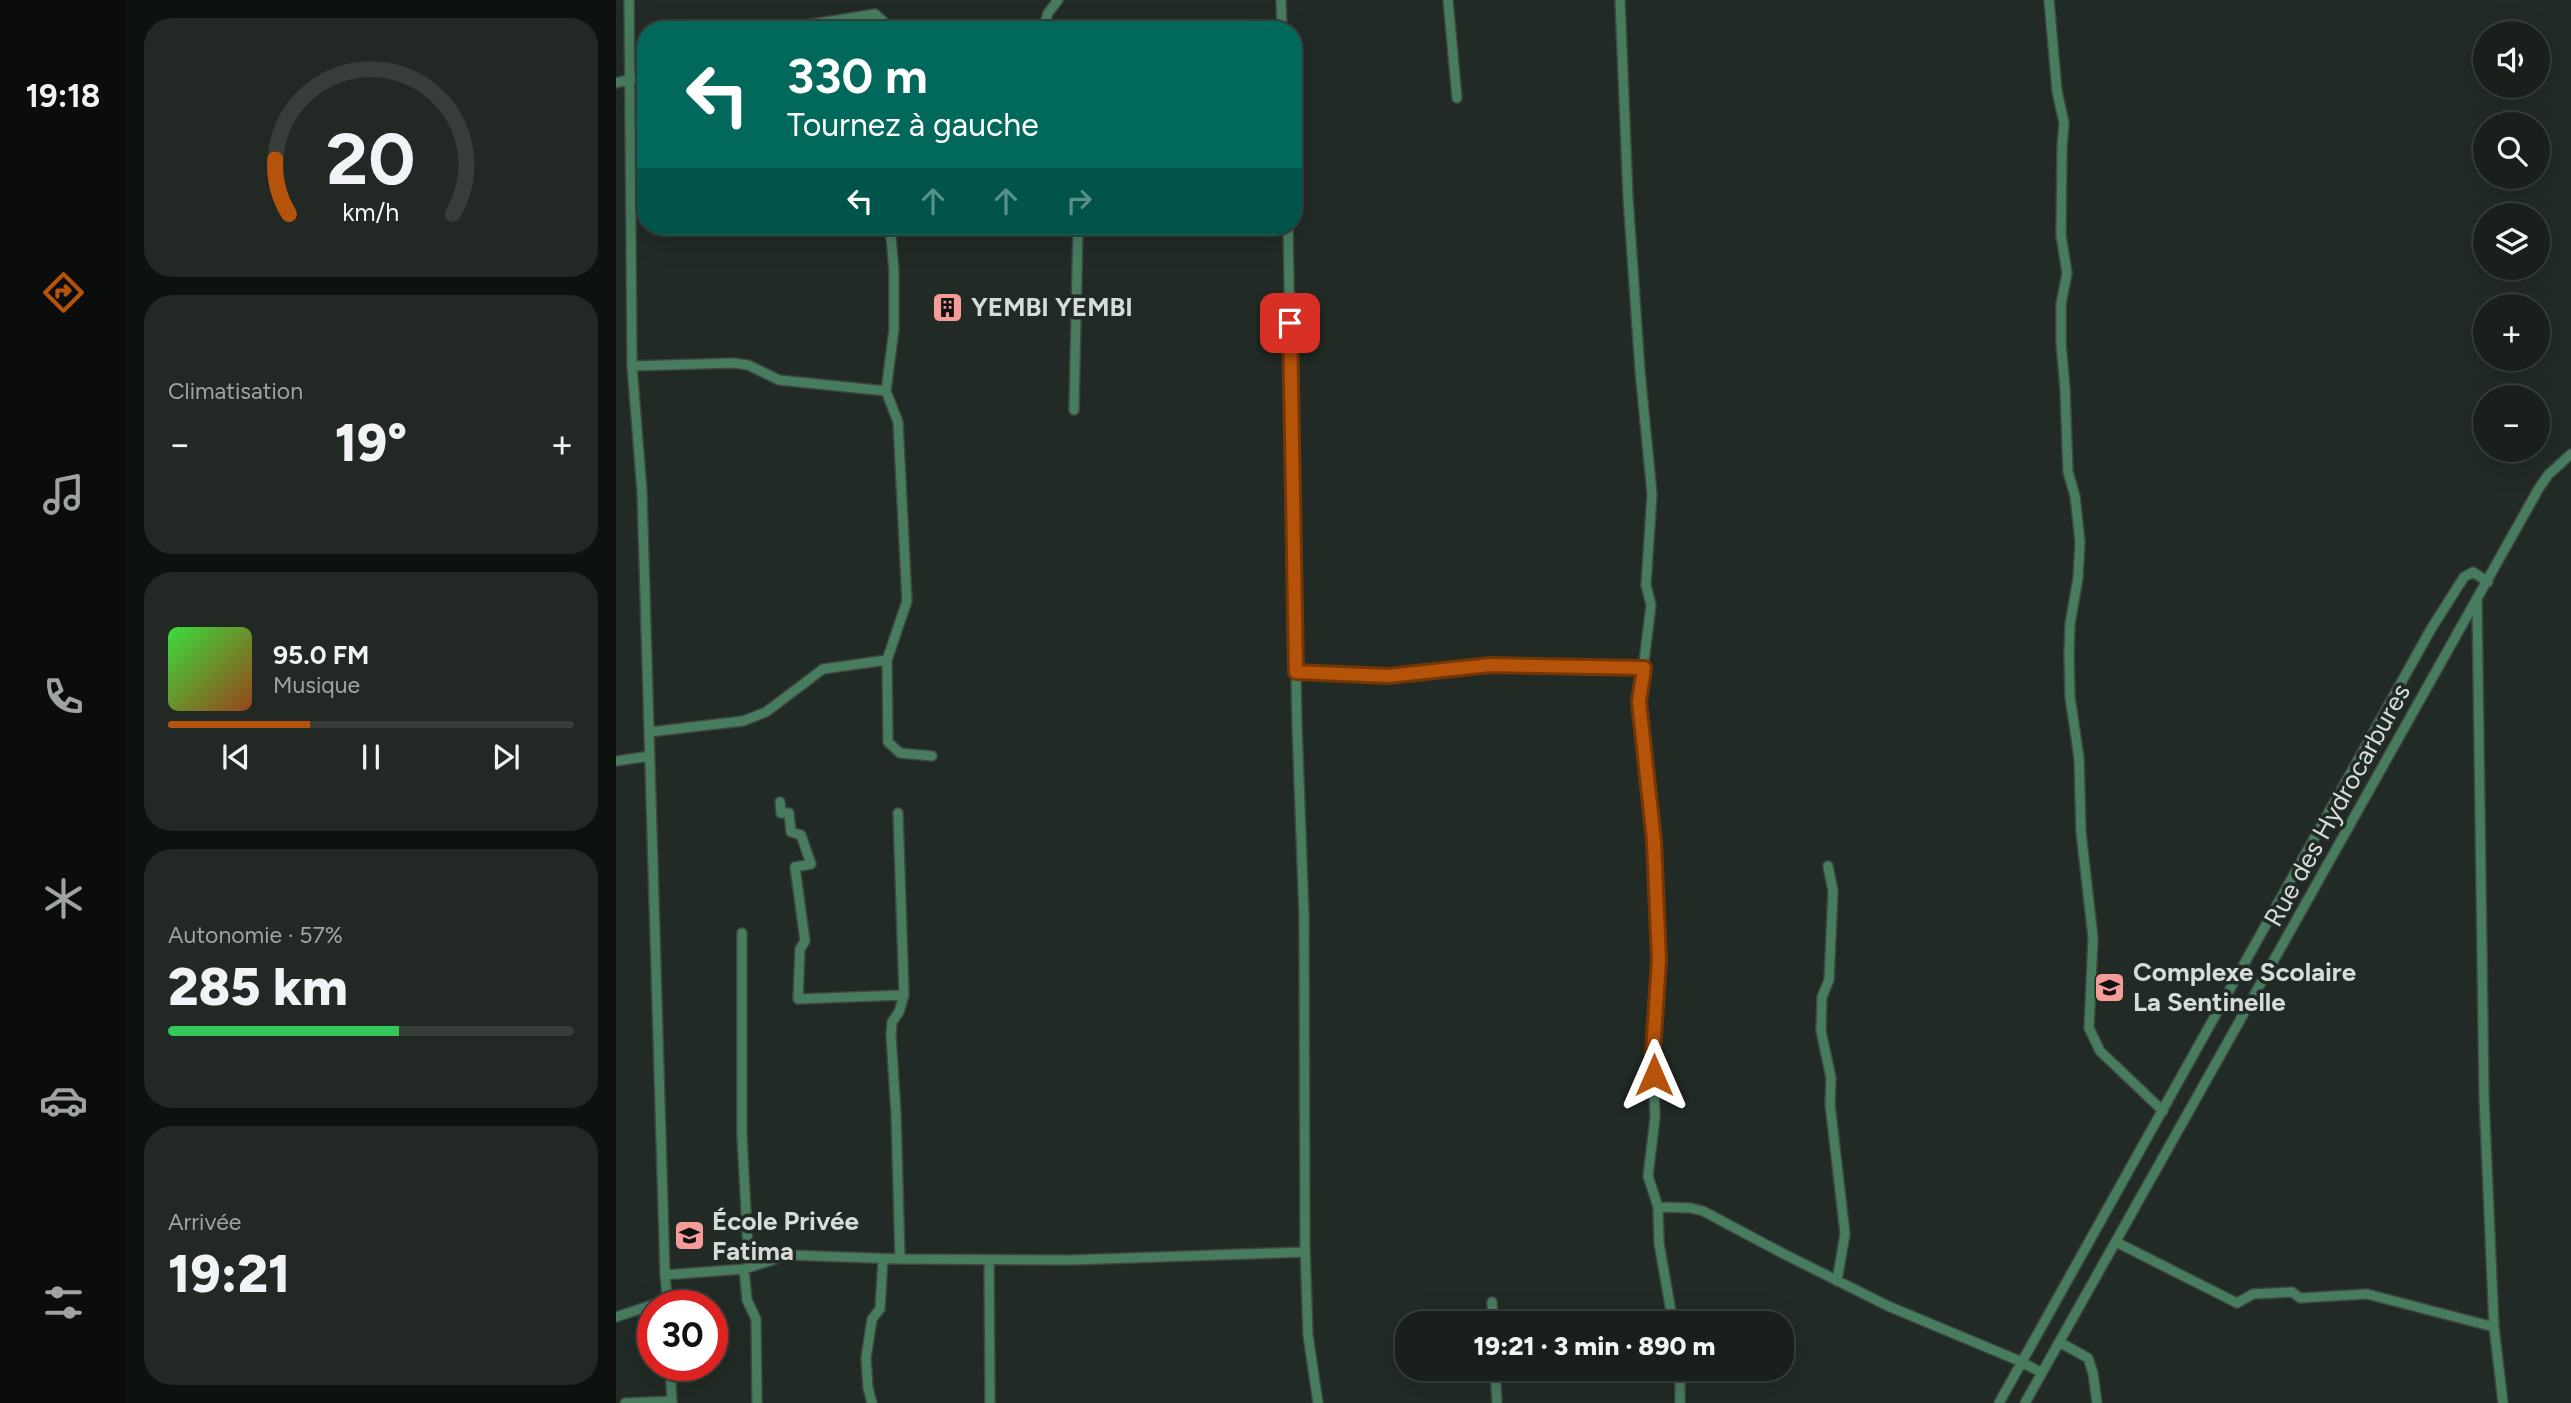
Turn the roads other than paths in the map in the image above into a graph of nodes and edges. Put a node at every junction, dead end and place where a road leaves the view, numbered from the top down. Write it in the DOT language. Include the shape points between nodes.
graph roads {
  1 [pos="629,0"];
  2 [pos="1058,0"];
  3 [pos="1281,0"];
  4 [pos="1448,0"];
  5 [pos="1620,0"];
  6 [pos="2049,0"];
  7 [pos="831,21"];
  8 [pos="883,21"];
  9 [pos="1046,21"];
  10 [pos="1282,21"];
  11 [pos="637,77"];
  12 [pos="629,79"];
  13 [pos="616,83"];
  14 [pos="1457,98"];
  15 [pos="891,235"];
  16 [pos="1078,235"];
  17 [pos="1288,235"];
  18 [pos="632,366"];
  19 [pos="886,391"];
  20 [pos="1074,410"];
  21 [pos="2571,454"];
  22 [pos="2488,582"];
  23 [pos="2477,601"];
  24 [pos="887,660"];
  25 [pos="1644,668"];
  26 [pos="1296,672"];
  27 [pos="649,732"];
  28 [pos="650,756"];
  29 [pos="932,756"];
  30 [pos="616,761"];
  31 [pos="780,802"];
  32 [pos="898,813"];
  33 [pos="1828,866"];
  34 [pos="742,933"];
  35 [pos="904,995"];
  36 [pos="2163,1111"];
  37 [pos="1658,1207"];
  38 [pos="2116,1242"];
  39 [pos="1305,1252"];
  40 [pos="883,1259"];
  41 [pos="900,1259"];
  42 [pos="989,1260"];
  43 [pos="746,1268"];
  44 [pos="665,1275"];
  45 [pos="1837,1281"];
  46 [pos="666,1290"];
  47 [pos="1492,1302"];
  48 [pos="637,1311"];
  49 [pos="1492,1311"];
  50 [pos="1671,1311"];
  51 [pos="616,1317"];
  52 [pos="2494,1327"];
  53 [pos="2060,1342"];
  54 [pos="2022,1362"];
  55 [pos="2042,1373"];
  56 [pos="671,1381"];
  57 [pos="1496,1381"];
  58 [pos="1680,1381"];
  59 [pos="672,1402"];
  60 [pos="625,1403"];
  61 [pos="757,1403"];
  62 [pos="872,1403"];
  63 [pos="990,1403"];
  64 [pos="1318,1403"];
  65 [pos="1497,1403"];
  66 [pos="1680,1403"];
  67 [pos="1999,1403"];
  68 [pos="2025,1403"];
  69 [pos="2097,1403"];
  70 [pos="2503,1403"];
  1 -- 12 [label="street"];
  2 -- 9 [label="street"];
  3 -- 10 [label="street"];
  4 -- 14 [label="street"];
  5 -- 25 [label="street" via="1628,197 1652,494 1646,585 1651,605"];
  6 -- 36 [label="street" via="2064,123 2062,235 2067,273 2060,342 2068,472 2080,542 2069,646 2093,938 2088,1028 2099,1051"];
  7 -- 8 [label="street" via="875,14"];
  11 -- 12 [label="street"];
  12 -- 13 [label="street"];
  12 -- 18 [label="street"];
  15 -- 19 [label="street" via="894,329"];
  16 -- 20 [label="street"];
  17 -- 26 [label="street"];
  18 -- 19 [label="street" via="733,363 779,380"];
  18 -- 27 [label="street" via="642,492"];
  19 -- 24 [label="street" via="898,422 907,601"];
  21 -- 22 [label="street, Rue des Hydrocarbures" via="2539,488"];
  22 -- 23 [label="street, Rue des Hydrocarbures"];
  22 -- 36 [label="street" via="2473,572 2464,577 2431,629"];
  23 -- 38 [label="street, Rue des Hydrocarbures"];
  23 -- 52 [label="street" via="2484,1097"];
  24 -- 27 [label="street" via="823,669 766,712 743,721"];
  24 -- 29 [label="street" via="888,742 900,753"];
  25 -- 26 [label="street" via="1490,665 1388,676"];
  25 -- 37 [label="street" via="1639,702 1654,841 1659,960 1653,1052 1655,1118 1648,1176"];
  26 -- 39 [label="street" via="1304,916"];
  27 -- 28 [label="street"];
  28 -- 30 [label="street"];
  28 -- 44 [label="street"];
  31 -- 35 [label="street" via="780,813 789,813 791,832 801,835 811,864 795,867 805,941 800,948 798,999"];
  32 -- 35 [label="street"];
  33 -- 45 [label="street" via="1833,891 1829,980 1822,997 1821,1031 1831,1078 1846,1234"];
  34 -- 43 [label="street"];
  35 -- 41 [label="street" via="891,1035"];
  36 -- 54 [label="street"];
  37 -- 45 [label="street" via="1703,1211"];
  37 -- 50 [label="street"];
  38 -- 52 [label="street" via="2237,1303 2253,1294 2292,1292 2301,1298 2363,1294"];
  38 -- 53 [label="street, Rue des Hydrocarbures"];
  39 -- 42 [label="street"];
  39 -- 64 [label="street" via="1308,1335"];
  40 -- 41 [label="street"];
  40 -- 43 [label="street" via="788,1255"];
  40 -- 62 [label="street" via="880,1308 872,1318 866,1358"];
  41 -- 42 [label="street"];
  42 -- 63 [label="street"];
  43 -- 44 [label="street"];
  43 -- 61 [label="street" via="747,1300 756,1319"];
  44 -- 46 [label="street"];
  45 -- 54 [label="street"];
  47 -- 49 [label="street"];
  48 -- 51 [label="street"];
  52 -- 70 [label="street"];
  53 -- 55 [label="street, Rue des Hydrocarbures"];
  53 -- 69 [label="street" via="2088,1358"];
  54 -- 55 [label="street"];
  54 -- 67 [label="street"];
  55 -- 68 [label="street, Rue des Hydrocarbures"];
  56 -- 59 [label="street"];
  57 -- 65 [label="street"];
  58 -- 66 [label="street"];
  59 -- 60 [label="street"];
}
